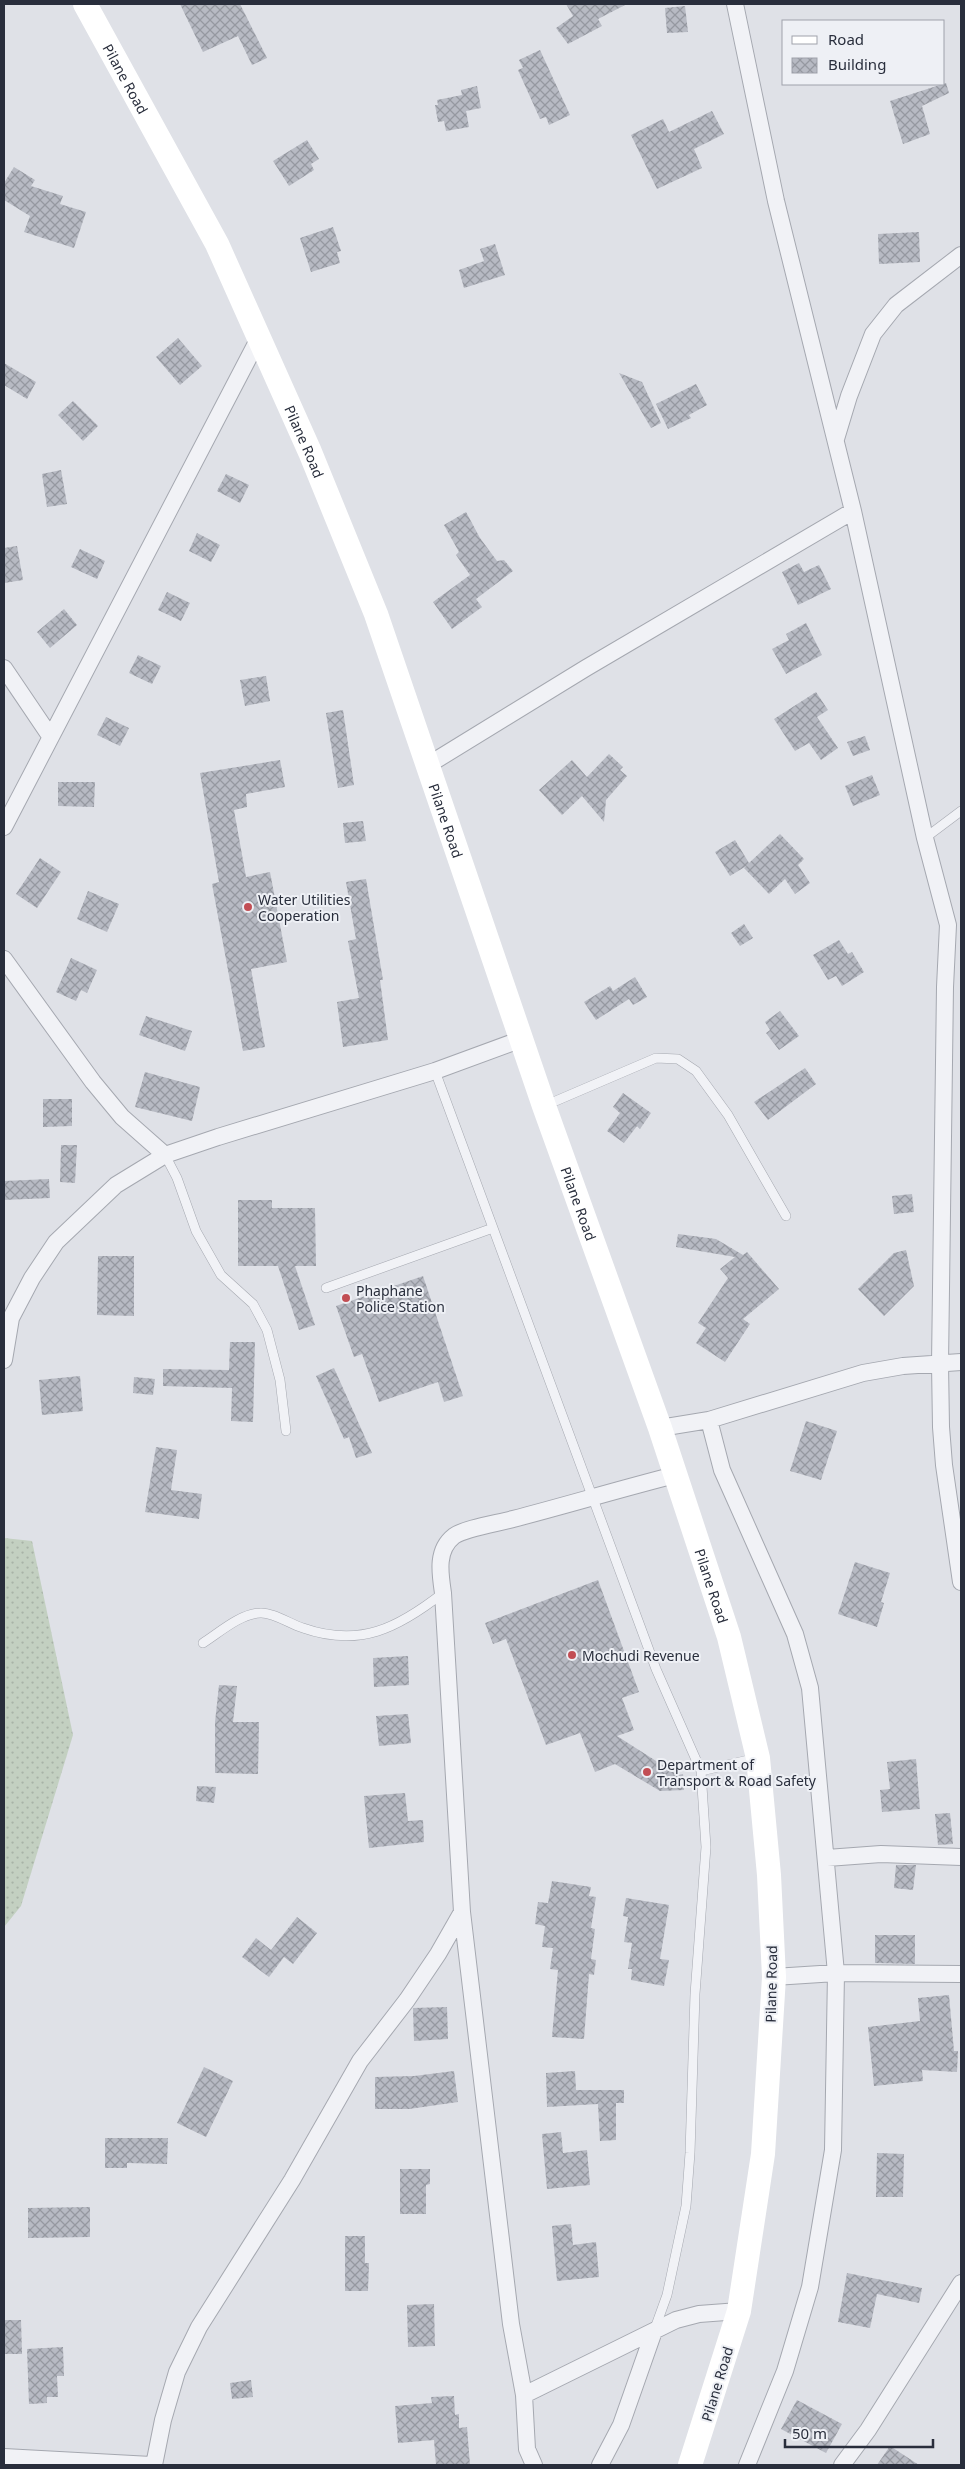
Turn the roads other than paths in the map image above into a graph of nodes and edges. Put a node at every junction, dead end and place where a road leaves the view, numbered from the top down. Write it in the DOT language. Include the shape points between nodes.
graph roads {
  1 [pos="85,4"];
  2 [pos="735,4"];
  3 [pos="961,255"];
  4 [pos="260,336"];
  5 [pos="836,439"];
  6 [pos="853,511"];
  7 [pos="4,668"];
  8 [pos="50,736"];
  9 [pos="428,766"];
  10 [pos="961,811"];
  11 [pos="4,827"];
  12 [pos="925,838"];
  13 [pos="954,929"];
  14 [pos="4,959"];
  15 [pos="522,1039"];
  16 [pos="435,1071"];
  17 [pos="544,1106"];
  18 [pos="165,1155"];
  19 [pos="786,1216"];
  20 [pos="493,1228"];
  21 [pos="326,1288"];
  22 [pos="8,1318"];
  23 [pos="4,1360"];
  24 [pos="961,1362"];
  25 [pos="940,1364"];
  26 [pos="709,1420"];
  27 [pos="660,1428"];
  28 [pos="286,1431"];
  29 [pos="675,1476"];
  30 [pos="592,1496"];
  31 [pos="961,1582"];
  32 [pos="443,1593"];
  33 [pos="203,1643"];
  34 [pos="758,1758"];
  35 [pos="701,1771"];
  36 [pos="961,1857"];
  37 [pos="827,1858"];
  38 [pos="462,1912"];
  39 [pos="836,1973"];
  40 [pos="961,1974"];
  41 [pos="774,1977"];
  42 [pos="961,2283"];
  43 [pos="739,2312"];
  44 [pos="654,2331"];
  45 [pos="524,2395"];
  46 [pos="4,2457"];
  47 [pos="152,2465"];
  48 [pos="534,2465"];
  49 [pos="600,2465"];
  50 [pos="690,2465"];
  51 [pos="746,2465"];
  52 [pos="842,2465"];
  1 -- 4 [label="main road, Pilane Road" via="212,235"];
  2 -- 5 [label="street" via="776,201"];
  3 -- 5 [label="street" via="896,305 872,334"];
  4 -- 8 [label="street"];
  4 -- 9 [label="main road, Pilane Road" via="376,614"];
  5 -- 6 [label="street"];
  6 -- 9 [label="street" via="586,668"];
  6 -- 12 [label="street"];
  7 -- 8 [label="street"];
  8 -- 11 [label="street"];
  9 -- 15 [label="main road, Pilane Road"];
  10 -- 12 [label="lane"];
  12 -- 13 [label="street"];
  13 -- 25 [label="street" via="945,987"];
  14 -- 18 [label="street" via="93,1082 122,1117"];
  15 -- 16 [label="street"];
  15 -- 17 [label="main road, Pilane Road"];
  16 -- 18 [label="street"];
  16 -- 20 [label="lane"];
  17 -- 19 [label="lane" via="656,1058 678,1059 696,1071 728,1115"];
  17 -- 27 [label="main road, Pilane Road"];
  18 -- 22 [label="street" via="116,1186 56,1242"];
  18 -- 28 [label="lane" via="196,1231 221,1275 253,1304 266,1330 280,1380"];
  20 -- 21 [label="lane"];
  20 -- 30 [label="lane"];
  22 -- 23 [label="street"];
  24 -- 25 [label="street"];
  25 -- 26 [label="street" via="863,1372"];
  25 -- 31 [label="street" via="944,1465"];
  26 -- 27 [label="street"];
  26 -- 37 [label="street" via="722,1470 795,1634 810,1688"];
  27 -- 29 [label="main road, Pilane Road"];
  29 -- 30 [label="street"];
  29 -- 34 [label="main road, Pilane Road" via="729,1637"];
  30 -- 32 [label="street" via="454,1536 442,1552"];
  30 -- 35 [label="lane" via="656,1669"];
  32 -- 33 [label="lane" via="396,1625 362,1636 337,1636 304,1629 262,1612 247,1616"];
  32 -- 38 [label="street"];
  34 -- 35 [label="lane"];
  34 -- 41 [label="main road, Pilane Road"];
  35 -- 44 [label="lane" via="706,1847 692,2037 686,2206 667,2295"];
  36 -- 37 [label="street" via="881,1854"];
  37 -- 39 [label="street"];
  38 -- 45 [label="street" via="508,2305"];
  38 -- 47 [label="street" via="412,1992 360,2061 292,2180 199,2327 177,2372"];
  39 -- 40 [label="street"];
  39 -- 41 [label="street"];
  39 -- 51 [label="street" via="833,2150 810,2287 785,2372"];
  41 -- 43 [label="main road, Pilane Road" via="763,2154"];
  42 -- 52 [label="street" via="868,2430"];
  43 -- 44 [label="street" via="699,2314 676,2320"];
  43 -- 50 [label="main road, Pilane Road"];
  44 -- 45 [label="street"];
  44 -- 49 [label="street" via="621,2425"];
  45 -- 48 [label="street" via="527,2449"];
  46 -- 47 [label="street"];
}
